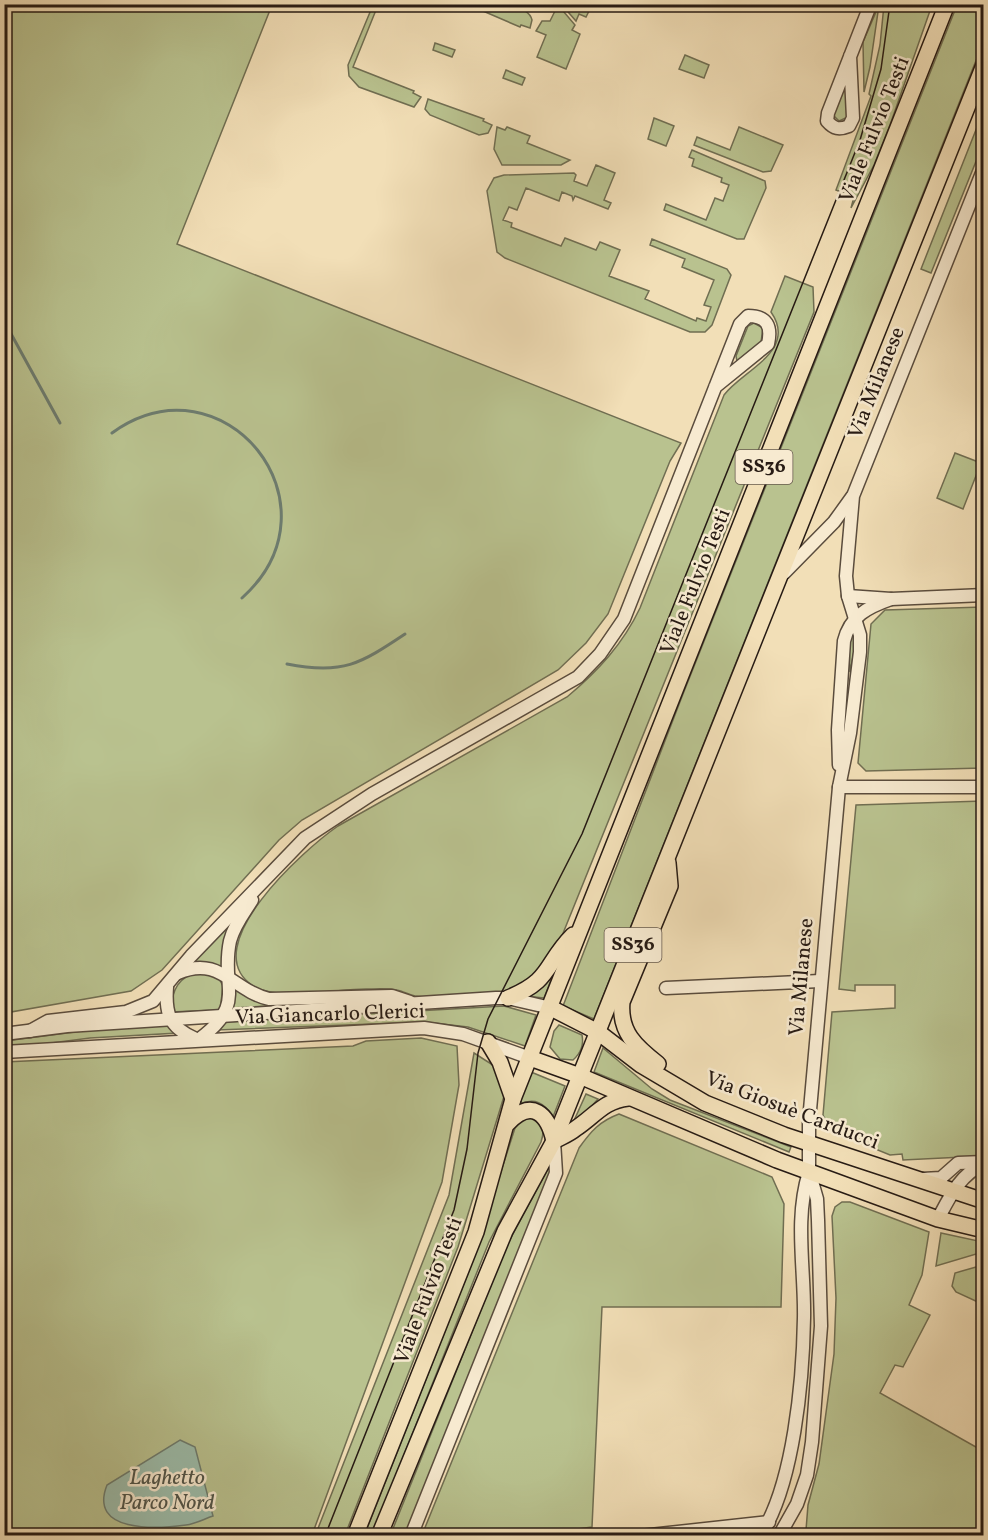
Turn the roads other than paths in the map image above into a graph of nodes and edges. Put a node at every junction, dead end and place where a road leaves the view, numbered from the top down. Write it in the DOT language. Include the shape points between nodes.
graph roads {
  1 [pos="872,4"];
  2 [pos="940,4"];
  3 [pos="947,4"];
  4 [pos="850,56"];
  5 [pos="984,65"];
  6 [pos="921,71"];
  7 [pos="984,168"];
  8 [pos="716,387"];
  9 [pos="853,496"];
  10 [pos="779,579"];
  11 [pos="984,595"];
  12 [pos="848,596"];
  13 [pos="891,598"];
  14 [pos="854,619"];
  15 [pos="839,787"];
  16 [pos="984,787"];
  17 [pos="668,858"];
  18 [pos="264,881"];
  19 [pos="579,929"];
  20 [pos="178,973"];
  21 [pos="230,978"];
  22 [pos="820,981"];
  23 [pos="167,987"];
  24 [pos="666,988"];
  25 [pos="508,998"];
  26 [pos="417,1005"];
  27 [pos="550,1008"];
  28 [pos="225,1016"];
  29 [pos="169,1019"];
  30 [pos="30,1031"];
  31 [pos="598,1032"];
  32 [pos="4,1034"];
  33 [pos="198,1040"];
  34 [pos="488,1042"];
  35 [pos="4,1052"];
  36 [pos="530,1058"];
  37 [pos="580,1076"];
  38 [pos="666,1080"];
  39 [pos="628,1098"];
  40 [pos="513,1100"];
  41 [pos="507,1123"];
  42 [pos="554,1141"];
  43 [pos="809,1143"];
  44 [pos="984,1163"];
  45 [pos="809,1171"];
  46 [pos="912,1179"];
  47 [pos="952,1192"];
  48 [pos="984,1201"];
  49 [pos="938,1219"];
  50 [pos="984,1230"];
  51 [pos="769,1522"];
  52 [pos="703,1532"];
  53 [pos="781,1532"];
  54 [pos="355,1536"];
  55 [pos="379,1536"];
  56 [pos="411,1536"];
  57 [pos="641,1536"];
  58 [pos="760,1536"];
  59 [pos="795,1536"];
  1 -- 4 [label="street"];
  2 -- 6 [label="main road" via="924,45"];
  3 -- 6 [label="main road, Viale Fulvio Testi / SS36"];
  4 -- 4 [label="street" via="853,118 849,126 841,129 827,121"];
  5 -- 10 [label="main road, SS36"];
  6 -- 19 [label="main road, Viale Fulvio Testi / SS36"];
  7 -- 9 [label="street, Via Milanese"];
  8 -- 8 [label="street" via="768,344 767,321 758,316 743,320"];
  8 -- 18 [label="street" via="624,619 600,654 562,687 339,814 305,838"];
  9 -- 10 [label="street" via="834,522"];
  9 -- 12 [label="street, Via Milanese"];
  10 -- 17 [label="main road, SS36"];
  11 -- 13 [label="street"];
  12 -- 13 [label="street"];
  12 -- 14 [label="street, Via Milanese"];
  13 -- 14 [label="street"];
  14 -- 15 [label="street, Via Milanese" via="844,641"];
  15 -- 16 [label="street"];
  15 -- 22 [label="street, Via Milanese"];
  17 -- 31 [label="main road, SS36"];
  17 -- 38 [label="main road" via="670,886 621,1012 625,1032 634,1046 658,1065"];
  18 -- 20 [label="street"];
  18 -- 21 [label="street" via="235,926 230,942"];
  19 -- 25 [label="main road" via="538,982"];
  19 -- 27 [label="main road, Viale Fulvio Testi / SS36"];
  20 -- 21 [label="street, Via Giancarlo Clerici" via="204,966"];
  20 -- 23 [label="street, Via Giancarlo Clerici"];
  21 -- 26 [label="street, Via Giancarlo Clerici" via="254,995 269,999 392,996"];
  21 -- 28 [label="street, Via Giancarlo Clerici"];
  22 -- 24 [label="street"];
  22 -- 43 [label="street, Via Milanese"];
  23 -- 29 [label="street" via="165,1006"];
  23 -- 30 [label="street, Via Giancarlo Clerici" via="139,1009 59,1018"];
  25 -- 26 [label="street, Via Giancarlo Clerici"];
  25 -- 27 [label="street, Via Giancarlo Clerici"];
  26 -- 28 [label="street, Via Giancarlo Clerici"];
  27 -- 31 [label="main road"];
  27 -- 36 [label="main road, Viale Fulvio Testi"];
  28 -- 29 [label="street, Via Giancarlo Clerici"];
  28 -- 33 [label="street, Via Giancarlo Clerici"];
  29 -- 30 [label="street, Via Giancarlo Clerici"];
  29 -- 33 [label="street" via="178,1030"];
  30 -- 32 [label="street, Via Giancarlo Clerici"];
  31 -- 37 [label="main road"];
  31 -- 38 [label="main road, Via Giosuè Carducci"];
  33 -- 34 [label="street, Via Giancarlo Clerici" via="424,1028"];
  33 -- 35 [label="street, Via Giancarlo Clerici"];
  34 -- 36 [label="street, Via Giancarlo Clerici"];
  34 -- 40 [label="main road" via="500,1062"];
  36 -- 37 [label="main road"];
  36 -- 40 [label="main road, Viale Fulvio Testi"];
  37 -- 39 [label="main road"];
  37 -- 42 [label="main road"];
  38 -- 43 [label="main road, Via Giosuè Carducci" via="705,1103"];
  39 -- 42 [label="main road" via="609,1101 575,1130"];
  39 -- 45 [label="main road"];
  40 -- 41 [label="main road, Viale Fulvio Testi"];
  41 -- 42 [label="main road" via="519,1113 535,1112 548,1120"];
  41 -- 54 [label="main road, Viale Fulvio Testi" via="476,1232"];
  42 -- 55 [label="main road" via="505,1231"];
  42 -- 56 [label="street" via="556,1173"];
  43 -- 45 [label="street, Via Milanese"];
  43 -- 46 [label="main road, Via Giosuè Carducci"];
  44 -- 46 [label="street" via="958,1163 941,1178"];
  44 -- 47 [label="street" via="967,1174"];
  45 -- 49 [label="main road"];
  45 -- 51 [label="street, Via Milanese" via="801,1197 804,1317 800,1375 784,1478"];
  45 -- 53 [label="street, Via Milanese" via="817,1199 821,1326 807,1475"];
  46 -- 47 [label="main road, Via Giosuè Carducci"];
  47 -- 48 [label="main road, Via Giosuè Carducci"];
  47 -- 49 [label="street"];
  49 -- 50 [label="main road"];
  51 -- 52 [label="street"];
  51 -- 53 [label="street"];
  51 -- 58 [label="street, Via Milanese"];
  52 -- 57 [label="street"];
  53 -- 59 [label="street"];
}
